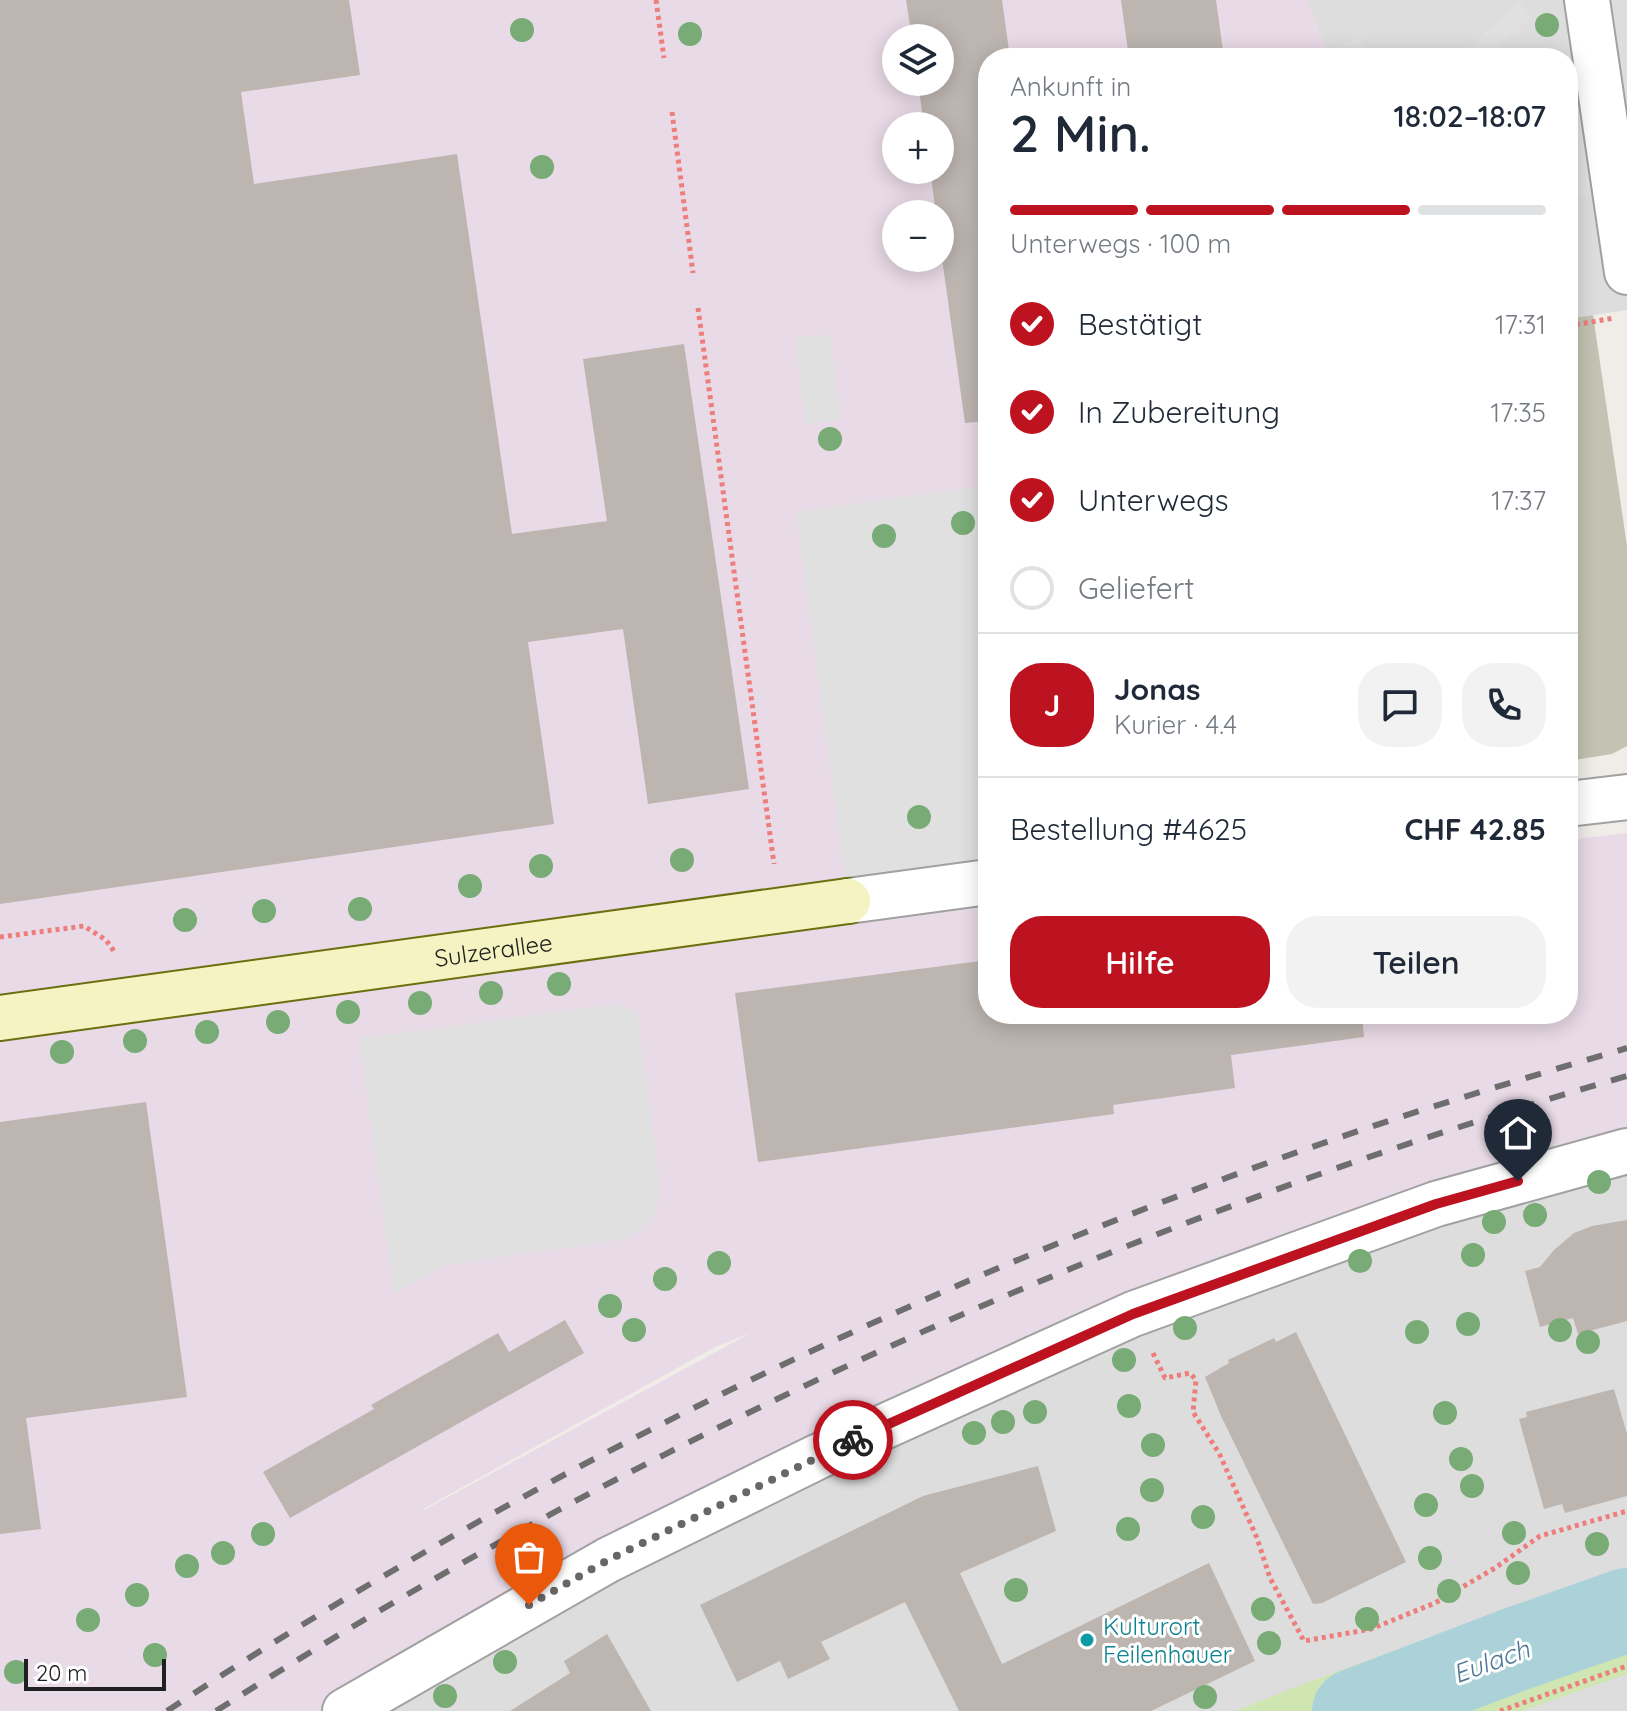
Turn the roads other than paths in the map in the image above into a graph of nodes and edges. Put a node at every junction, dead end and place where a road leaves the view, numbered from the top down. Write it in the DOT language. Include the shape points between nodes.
graph roads {
  1 [pos="1587,0"];
  2 [pos="1627,272"];
  3 [pos="1627,797"];
  4 [pos="1578,803"];
  5 [pos="978,883"];
  6 [pos="848,901"];
  7 [pos="0,1018"];
  8 [pos="1627,1151"];
  9 [pos="345,1711"];
  1 -- 2 [label="street"];
  3 -- 4 [label="street"];
  5 -- 6 [label="street, Sulzerallee"];
  6 -- 7 [label="main road, Sulzerallee"];
  8 -- 9 [label="street" via="1436,1204 1133,1314 817,1457 608,1560"];
}
